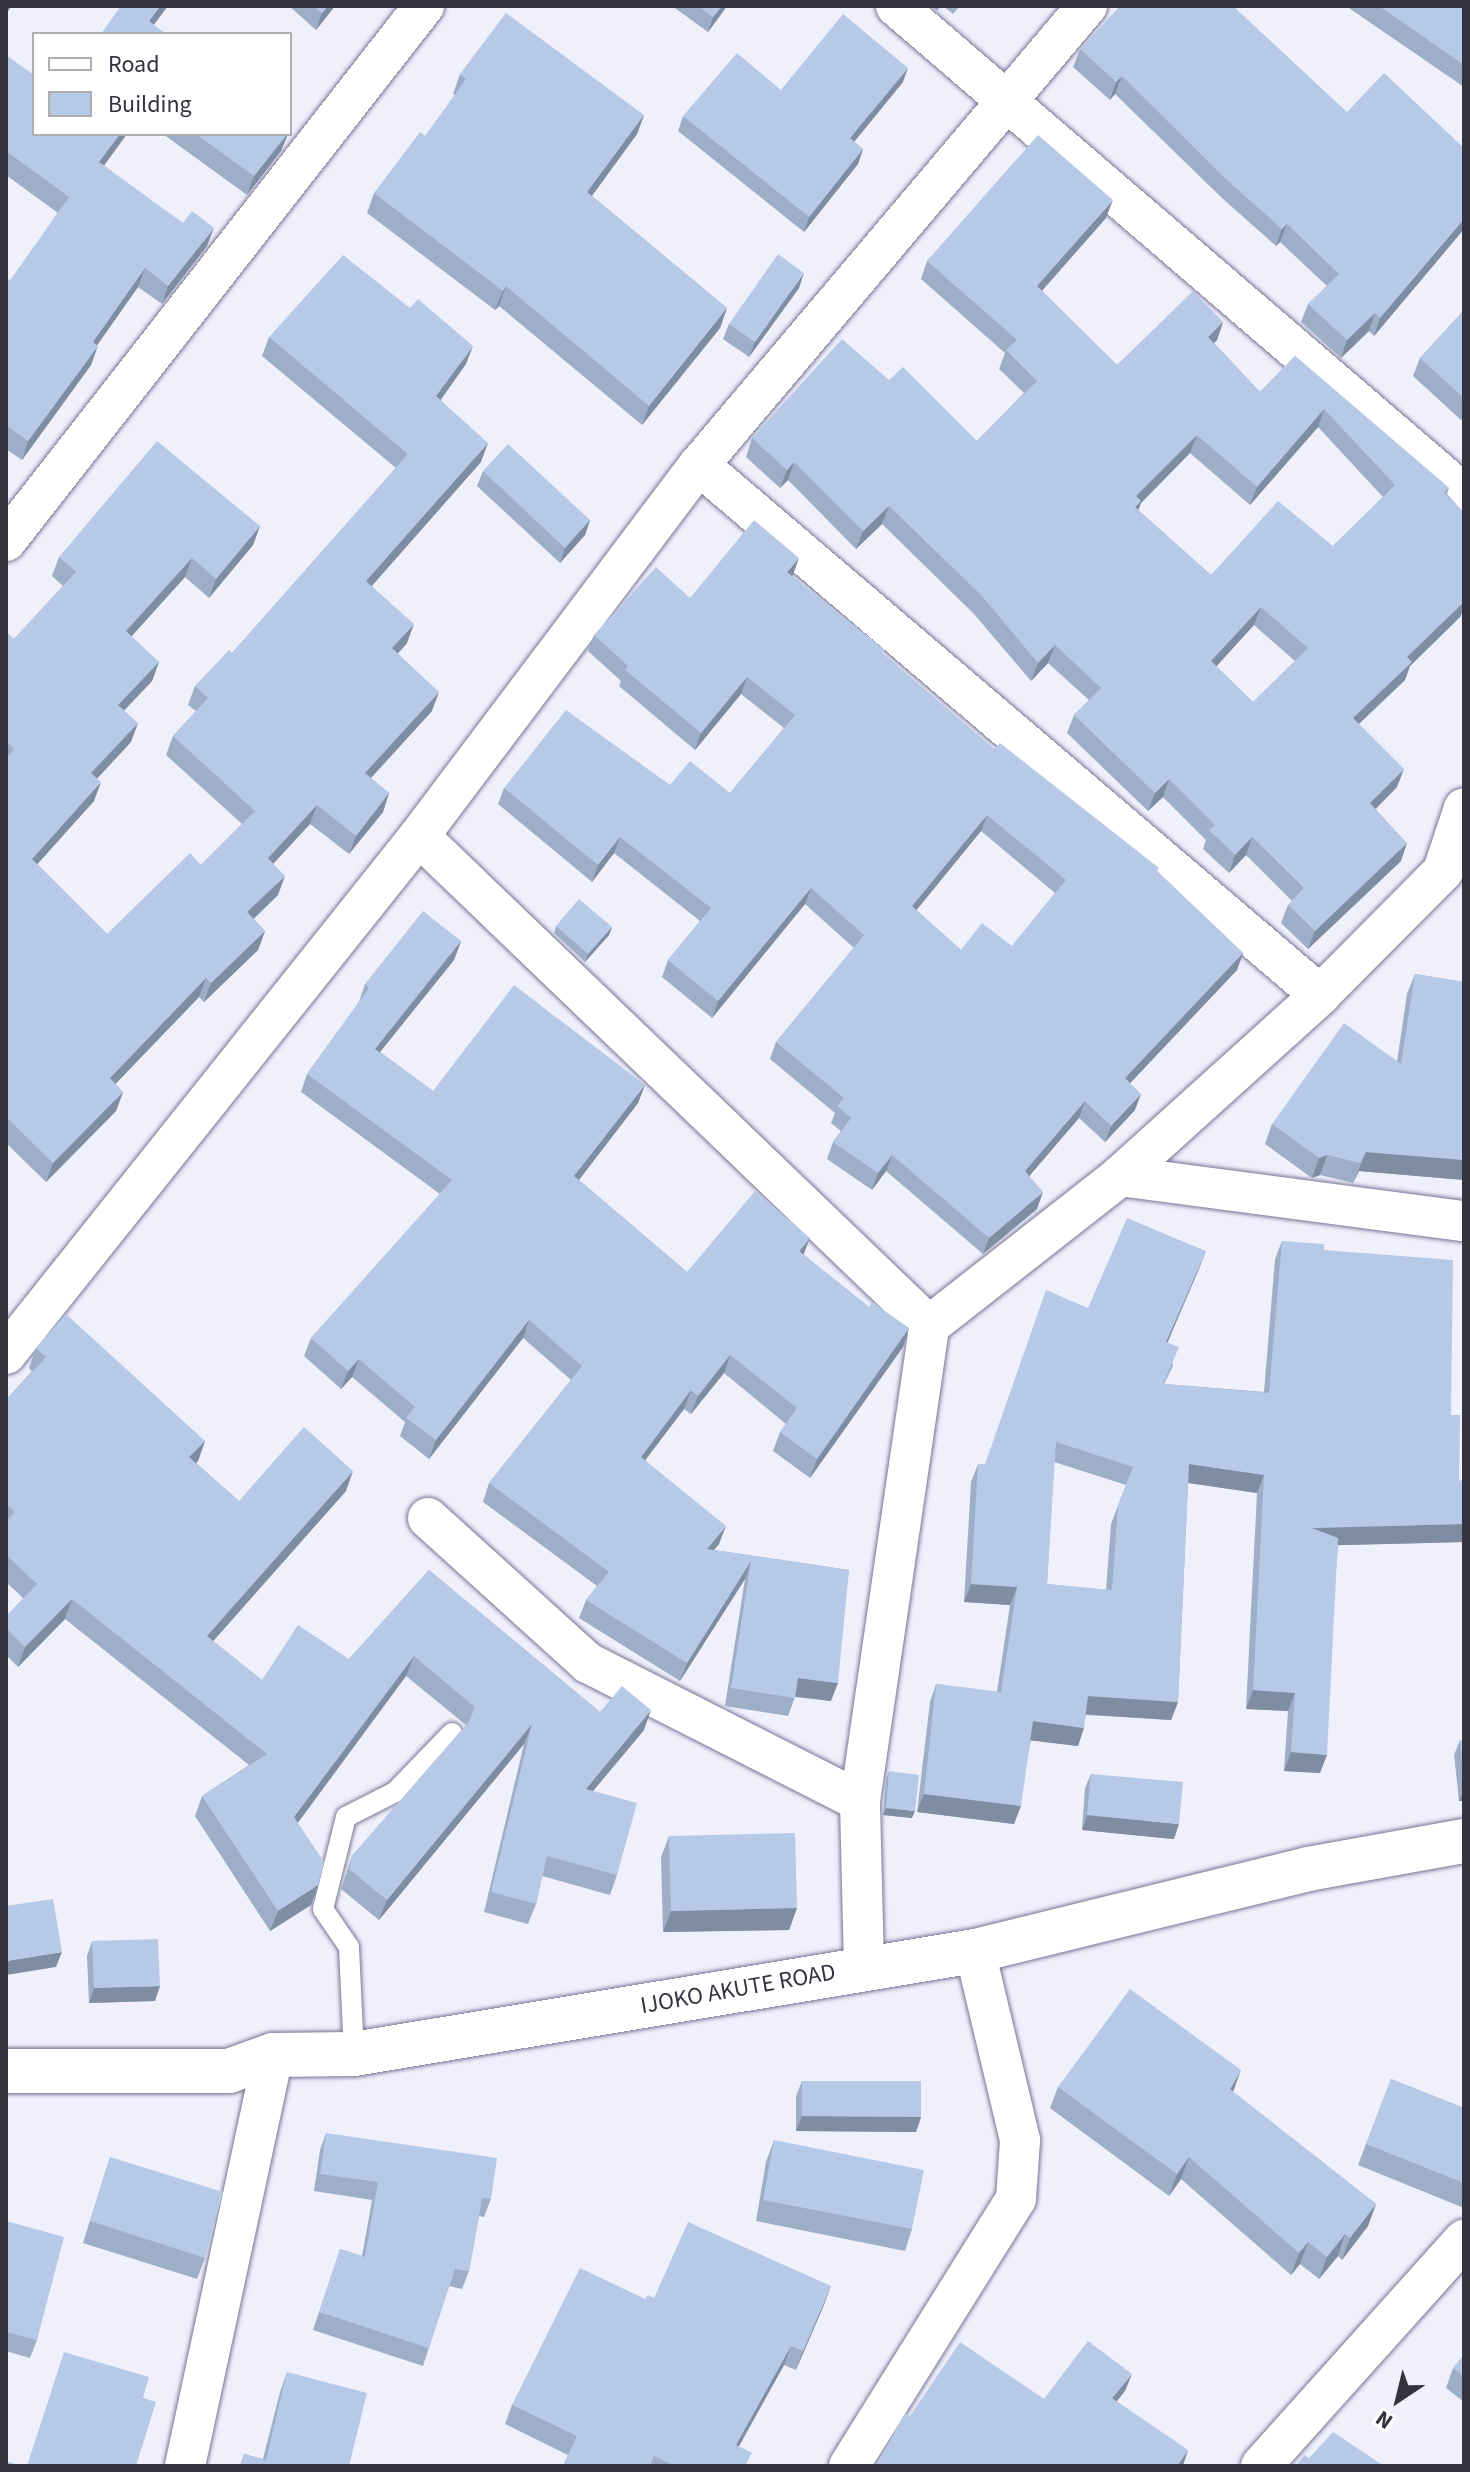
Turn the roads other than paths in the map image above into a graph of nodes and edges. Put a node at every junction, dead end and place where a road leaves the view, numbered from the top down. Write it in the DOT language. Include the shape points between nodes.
graph roads {
  1 [pos="424,6"];
  2 [pos="896,6"];
  3 [pos="1087,6"];
  4 [pos="1007,98"];
  5 [pos="699,465"];
  6 [pos="1464,494"];
  7 [pos="6,541"];
  8 [pos="1464,808"];
  9 [pos="419,836"];
  10 [pos="1320,995"];
  11 [pos="1120,1176"];
  12 [pos="1464,1221"];
  13 [pos="929,1326"];
  14 [pos="6,1354"];
  15 [pos="428,1518"];
  16 [pos="452,1733"];
  17 [pos="860,1801"];
  18 [pos="1464,1841"];
  19 [pos="975,1951"];
  20 [pos="864,1967"];
  21 [pos="354,2054"];
  22 [pos="273,2055"];
  23 [pos="6,2071"];
  24 [pos="1464,2240"];
  25 [pos="185,2466"];
  26 [pos="849,2466"];
  27 [pos="1261,2466"];
  1 -- 7 [label="street"];
  2 -- 4 [label="street"];
  3 -- 4 [label="street"];
  4 -- 5 [label="street"];
  4 -- 6 [label="street"];
  5 -- 9 [label="street"];
  5 -- 10 [label="street"];
  8 -- 10 [label="street" via="1443,871"];
  9 -- 13 [label="street"];
  9 -- 14 [label="street"];
  10 -- 11 [label="street"];
  11 -- 12 [label="street"];
  11 -- 13 [label="street"];
  13 -- 17 [label="street"];
  15 -- 17 [label="street" via="588,1663"];
  16 -- 21 [label="lane" via="395,1792 346,1817 323,1909 349,1947"];
  17 -- 20 [label="street"];
  18 -- 19 [label="main road, IJOKO AKUTE ROAD" via="1308,1869"];
  19 -- 20 [label="main road, IJOKO AKUTE ROAD"];
  19 -- 26 [label="street" via="1020,2140 1016,2199"];
  20 -- 21 [label="main road, IJOKO AKUTE ROAD"];
  21 -- 22 [label="main road, IJOKO AKUTE ROAD"];
  22 -- 23 [label="main road, IJOKO AKUTE ROAD" via="229,2071"];
  22 -- 25 [label="street"];
  24 -- 27 [label="street"];
}
